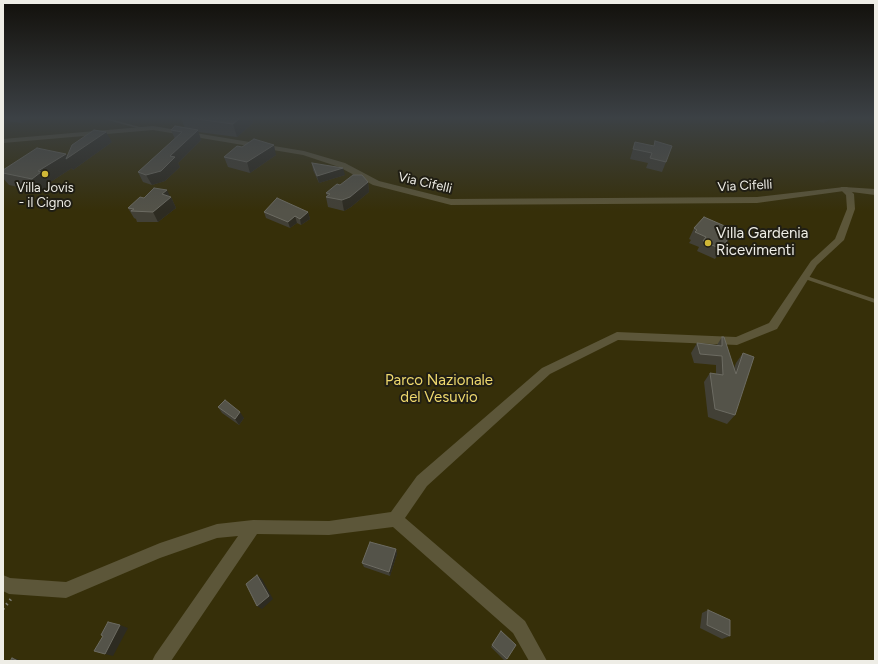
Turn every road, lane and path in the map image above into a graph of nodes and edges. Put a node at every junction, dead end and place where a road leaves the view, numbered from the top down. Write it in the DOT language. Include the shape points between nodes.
graph roads {
  1 [pos="285,149"];
  2 [pos="844,189"];
  3 [pos="875,192"];
  4 [pos="804,277"];
  5 [pos="875,301"];
  6 [pos="395,518"];
  7 [pos="253,527"];
  8 [pos="3,583"];
  9 [pos="162,661"];
  10 [pos="538,661"];
  1 -- 2 [label="street, Via Cifelli" via="304,152 342,165 376,183 451,202 757,200"];
  2 -- 3 [label="street, Via Cifelli"];
  2 -- 4 [label="street" via="850,194 851,209 839,240 814,263"];
  4 -- 5 [label="lane"];
  4 -- 6 [label="street" via="773,326 737,341 617,336 546,371 422,481"];
  6 -- 7 [label="street" via="329,528"];
  6 -- 10 [label="street" via="519,627"];
  7 -- 8 [label="street" via="217,531 160,551 66,590 9,586"];
  7 -- 9 [label="street"];
}
